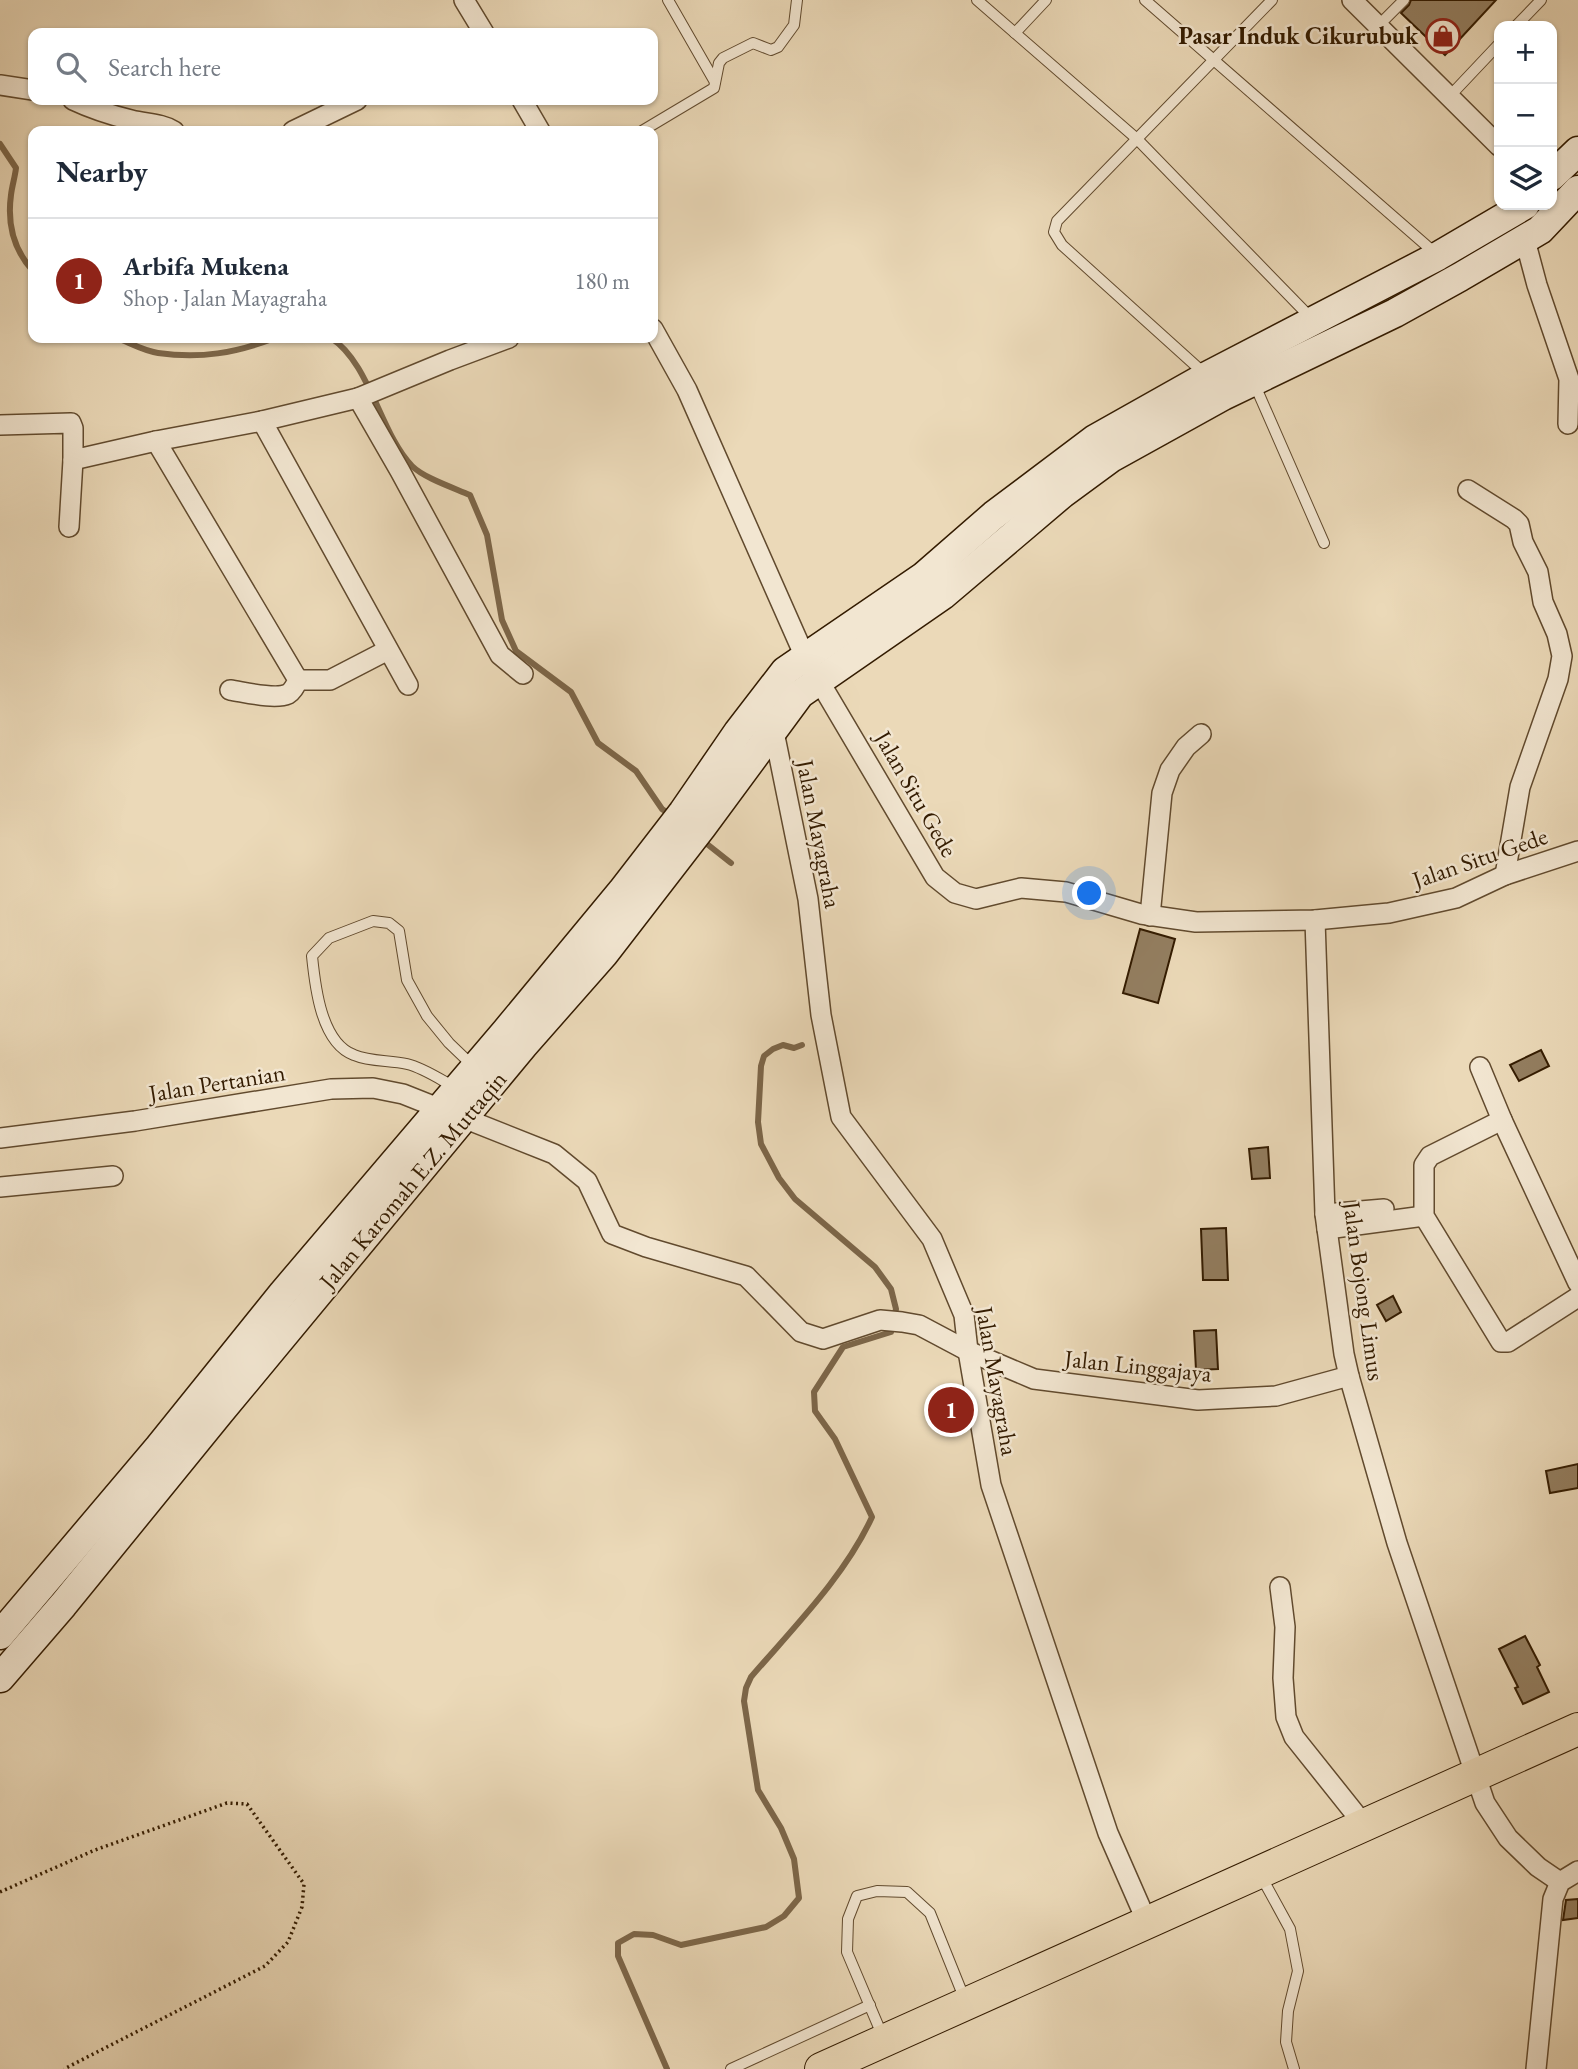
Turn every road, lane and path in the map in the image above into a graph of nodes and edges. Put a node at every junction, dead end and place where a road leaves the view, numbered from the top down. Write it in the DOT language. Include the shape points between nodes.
graph roads {
  1 [pos="464,0"];
  2 [pos="668,0"];
  3 [pos="797,0"];
  4 [pos="977,0"];
  5 [pos="1046,0"];
  6 [pos="1145,0"];
  7 [pos="1272,0"];
  8 [pos="1352,0"];
  9 [pos="1404,0"];
  10 [pos="1541,0"];
  11 [pos="1521,21"];
  12 [pos="1378,26"];
  13 [pos="479,28"];
  14 [pos="1015,33"];
  15 [pos="1494,49"];
  16 [pos="1213,61"];
  17 [pos="716,83"];
  18 [pos="0,85"];
  19 [pos="28,89"];
  20 [pos="1449,97"];
  21 [pos="84,105"];
  22 [pos="347,105"];
  23 [pos="525,105"];
  24 [pos="166,126"];
  25 [pos="303,126"];
  26 [pos="537,126"];
  27 [pos="650,126"];
  28 [pos="1137,139"];
  29 [pos="1494,141"];
  30 [pos="1578,150"];
  31 [pos="1557,171"];
  32 [pos="1564,198"];
  33 [pos="1516,210"];
  34 [pos="1525,240"];
  35 [pos="1438,256"];
  36 [pos="1314,321"];
  37 [pos="658,338"];
  38 [pos="496,343"];
  39 [pos="1207,376"];
  40 [pos="1253,382"];
  41 [pos="360,397"];
  42 [pos="262,421"];
  43 [pos="1568,424"];
  44 [pos="0,425"];
  45 [pos="156,441"];
  46 [pos="73,460"];
  47 [pos="1468,490"];
  48 [pos="69,527"];
  49 [pos="1324,543"];
  50 [pos="388,650"];
  51 [pos="813,668"];
  52 [pos="523,674"];
  53 [pos="298,680"];
  54 [pos="408,685"];
  55 [pos="230,690"];
  56 [pos="767,694"];
  57 [pos="774,729"];
  58 [pos="1201,734"];
  59 [pos="693,820"];
  60 [pos="1578,851"];
  61 [pos="661,860"];
  62 [pos="1505,874"];
  63 [pos="1150,916"];
  64 [pos="1315,919"];
  65 [pos="1480,1067"];
  66 [pos="475,1068"];
  67 [pos="454,1105"];
  68 [pos="1502,1120"];
  69 [pos="0,1138"];
  70 [pos="113,1176"];
  71 [pos="0,1187"];
  72 [pos="1423,1210"];
  73 [pos="1326,1221"];
  74 [pos="1578,1283"];
  75 [pos="1578,1297"];
  76 [pos="880,1320"];
  77 [pos="968,1351"];
  78 [pos="1349,1376"];
  79 [pos="1280,1587"];
  80 [pos="32,1597"];
  81 [pos="55,1614"];
  82 [pos="0,1635"];
  83 [pos="0,1678"];
  84 [pos="1578,1729"];
  85 [pos="1475,1776"];
  86 [pos="1365,1826"];
  87 [pos="1578,1871"];
  88 [pos="1259,1872"];
  89 [pos="1560,1882"];
  90 [pos="0,1892"];
  91 [pos="1147,1922"];
  92 [pos="967,2003"];
  93 [pos="870,2005"];
  94 [pos="884,2040"];
  95 [pos="64,2069"];
  96 [pos="731,2069"];
  97 [pos="821,2069"];
  98 [pos="1294,2069"];
  99 [pos="1536,2069"];
  1 -- 13 [label="street"];
  2 -- 17 [label="lane"];
  3 -- 17 [label="lane" via="794,25 778,47 771,50 753,43 723,58"];
  4 -- 14 [label="lane"];
  5 -- 14 [label="lane"];
  6 -- 16 [label="lane"];
  7 -- 16 [label="lane"];
  8 -- 12 [label="street"];
  9 -- 12 [label="lane"];
  10 -- 11 [label="lane"];
  12 -- 20 [label="street"];
  14 -- 28 [label="lane"];
  15 -- 20 [label="lane"];
  16 -- 28 [label="lane"];
  16 -- 35 [label="lane"];
  17 -- 27 [label="lane"];
  18 -- 19 [label="street"];
  20 -- 29 [label="street"];
  21 -- 24 [label="street"];
  22 -- 25 [label="street"];
  23 -- 26 [label="street"];
  28 -- 36 [label="lane"];
  28 -- 39 [label="lane" via="1058,221 1054,232 1062,245"];
  30 -- 31 [label="street"];
  32 -- 34 [label="street" via="1540,230"];
  33 -- 35 [label="street"];
  34 -- 40 [label="street" via="1405,308"];
  34 -- 43 [label="street" via="1569,379"];
  35 -- 36 [label="street"];
  36 -- 39 [label="street"];
  37 -- 51 [label="street, Jalan Situ Gede" via="687,390"];
  38 -- 41 [label="street"];
  39 -- 51 [label="street" via="1095,439 872,614"];
  40 -- 49 [label="lane"];
  40 -- 51 [label="street" via="1111,458 943,595"];
  41 -- 42 [label="street"];
  41 -- 52 [label="street" via="500,655"];
  42 -- 45 [label="street"];
  42 -- 50 [label="street"];
  44 -- 46 [label="street" via="71,423"];
  45 -- 46 [label="street"];
  45 -- 53 [label="street"];
  46 -- 48 [label="street"];
  47 -- 62 [label="street" via="1519,524 1562,656 1558,680 1520,787"];
  50 -- 53 [label="street" via="330,680"];
  50 -- 54 [label="street"];
  51 -- 56 [label="street, Jalan Karomah E.Z. Muttaqin" via="785,671"];
  51 -- 57 [label="street, Jalan Karomah E.Z. Muttaqin"];
  51 -- 63 [label="street, Jalan Situ Gede" via="935,877 955,893 975,899 1021,888 1066,892"];
  53 -- 55 [label="street" via="285,696"];
  56 -- 57 [label="street, Jalan Mayagraha"];
  56 -- 59 [label="street, Jalan Karomah E.Z. Muttaqin"];
  57 -- 59 [label="street, Jalan Karomah E.Z. Muttaqin"];
  57 -- 77 [label="street, Jalan Mayagraha" via="808,899 821,1014 841,1117 932,1239 964,1315"];
  58 -- 63 [label="street" via="1170,770 1162,793"];
  59 -- 61 [label="street, Jalan Karomah E.Z. Muttaqin"];
  60 -- 62 [label="street, Jalan Situ Gede"];
  61 -- 66 [label="street, Jalan Karomah E.Z. Muttaqin"];
  61 -- 67 [label="street, Jalan Karomah E.Z. Muttaqin" via="604,954 523,1046"];
  62 -- 64 [label="street, Jalan Situ Gede" via="1456,898 1389,913"];
  63 -- 64 [label="street, Jalan Situ Gede" via="1196,922"];
  64 -- 73 [label="street, Jalan Bojong Limus"];
  65 -- 68 [label="street"];
  66 -- 67 [label="street, Jalan Karomah E.Z. Muttaqin"];
  66 -- 67 [label="lane" via="427,1016 407,980 398,931 389,923 373,921 329,938 312,956 315,985 335,1041 353,1055 410,1064"];
  67 -- 69 [label="street, Jalan Pertanian" via="373,1088 331,1089"];
  67 -- 76 [label="street, Jalan Pertanian" via="498,1133 554,1154 587,1181 612,1234 746,1276 801,1332 823,1339"];
  67 -- 80 [label="street, Jalan Karomah E.Z. Muttaqin" via="283,1293"];
  67 -- 81 [label="street, Jalan Karomah E.Z. Muttaqin" via="228,1402"];
  68 -- 72 [label="street" via="1430,1156 1424,1165"];
  68 -- 74 [label="street"];
  70 -- 71 [label="street"];
  72 -- 73 [label="street"];
  72 -- 75 [label="street" via="1501,1342 1508,1342"];
  73 -- 78 [label="street, Jalan Bojong Limus"];
  76 -- 77 [label="street, Jalan Linggajaya" via="919,1325"];
  77 -- 78 [label="street, Jalan Linggajaya" via="1034,1379 1198,1400 1276,1396"];
  77 -- 91 [label="street, Jalan Mayagraha" via="991,1485 1108,1833"];
  78 -- 85 [label="street, Jalan Bojong Limus" via="1397,1543"];
  79 -- 86 [label="street" via="1286,1717 1294,1737"];
  80 -- 81 [label="street"];
  80 -- 82 [label="street, Jalan Karomah E.Z. Muttaqin"];
  81 -- 83 [label="street, Jalan Karomah E.Z. Muttaqin"];
  84 -- 85 [label="main road"];
  85 -- 86 [label="main road"];
  85 -- 89 [label="street, Jalan Bojong Limus" via="1485,1804 1508,1838"];
  86 -- 88 [label="main road"];
  87 -- 89 [label="street"];
  88 -- 91 [label="main road"];
  88 -- 98 [label="lane" via="1290,1929 1298,1971 1286,2042"];
  89 -- 99 [label="street" via="1553,1899"];
  90 -- 95 [label="path" via="95,1850 228,1802 247,1804 304,1884 302,1907 288,1942 265,1966"];
  91 -- 92 [label="main road"];
  92 -- 93 [label="lane" via="930,1913 907,1892 877,1891 857,1896 848,1919 847,1952"];
  92 -- 94 [label="main road"];
  93 -- 94 [label="lane"];
  93 -- 96 [label="lane"];
  94 -- 97 [label="main road"];
}
